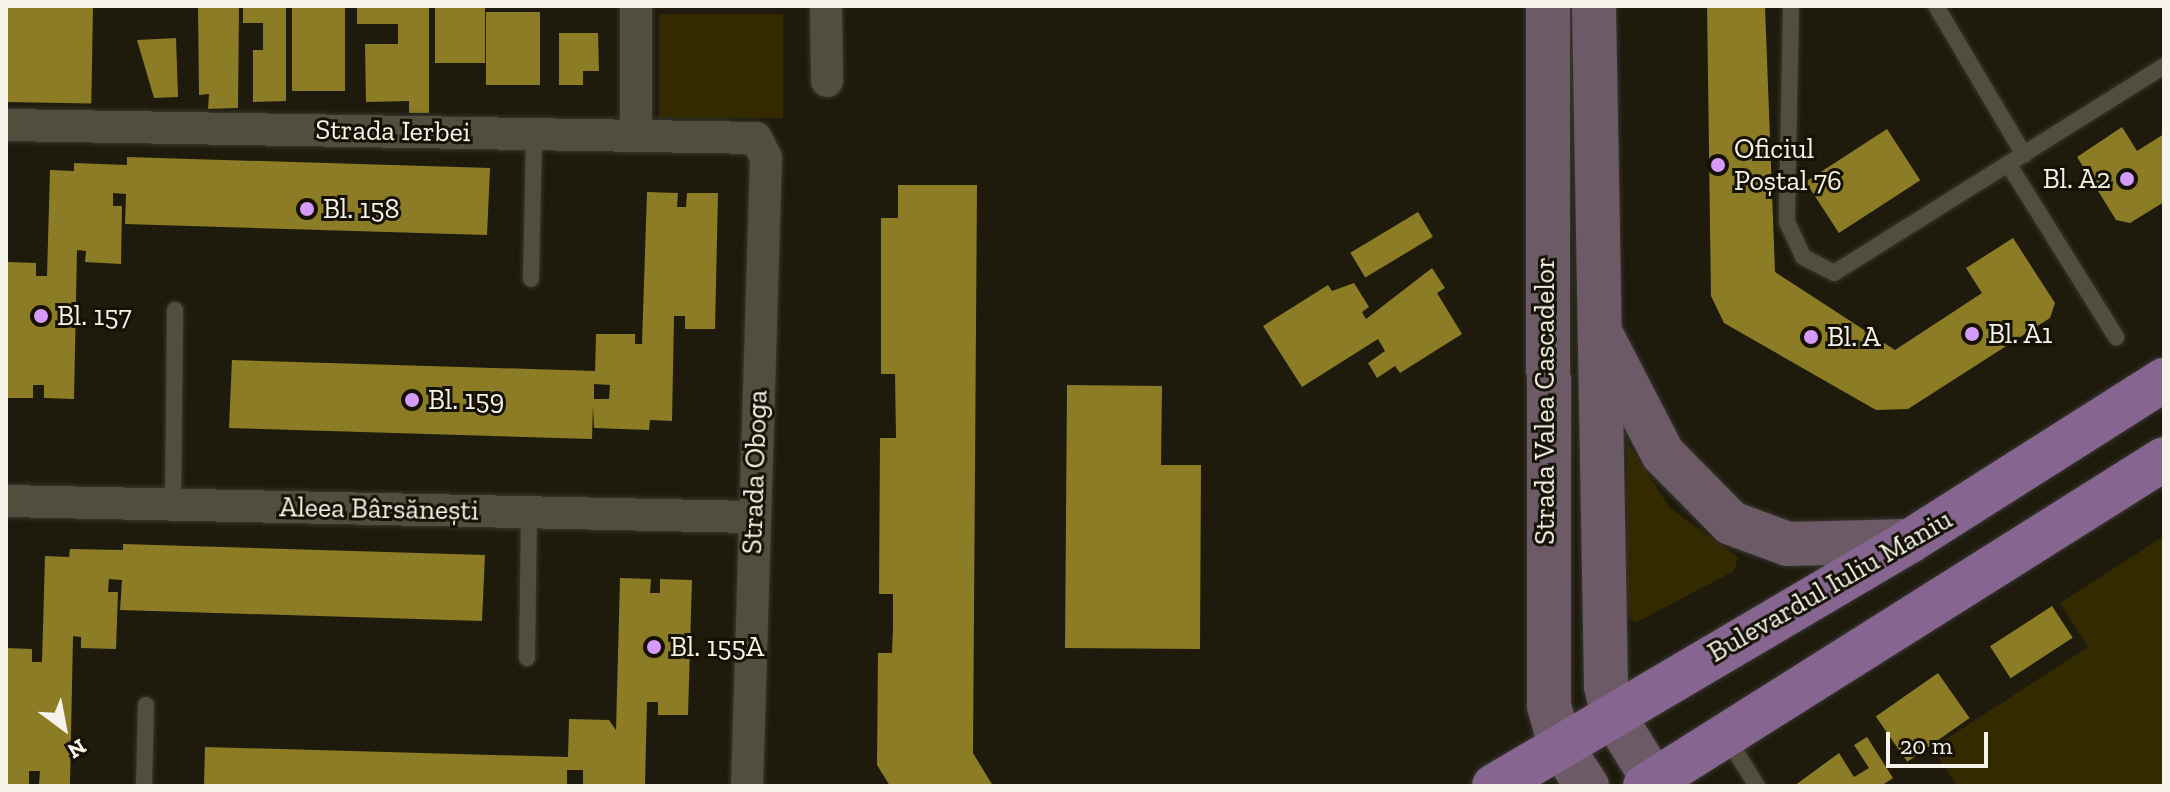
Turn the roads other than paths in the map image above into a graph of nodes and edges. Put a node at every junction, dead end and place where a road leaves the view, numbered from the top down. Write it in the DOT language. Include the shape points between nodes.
graph roads {
  1 [pos="636,6"];
  2 [pos="826,6"];
  3 [pos="1548,6"];
  4 [pos="1594,6"];
  5 [pos="1791,6"];
  6 [pos="1936,6"];
  7 [pos="2164,66"];
  8 [pos="827,81"];
  9 [pos="6,125"];
  10 [pos="534,133"];
  11 [pos="636,133"];
  12 [pos="2024,155"];
  13 [pos="766,158"];
  14 [pos="2009,165"];
  15 [pos="531,279"];
  16 [pos="175,310"];
  17 [pos="1597,325"];
  18 [pos="2116,337"];
  19 [pos="2164,380"];
  20 [pos="2164,459"];
  21 [pos="6,501"];
  22 [pos="173,504"];
  23 [pos="529,512"];
  24 [pos="752,517"];
  25 [pos="1910,541"];
  26 [pos="527,658"];
  27 [pos="146,705"];
  28 [pos="1612,713"];
  29 [pos="1726,735"];
  30 [pos="1560,745"];
  31 [pos="1649,783"];
  32 [pos="144,786"];
  33 [pos="747,786"];
  34 [pos="1494,786"];
  35 [pos="1587,786"];
  36 [pos="1757,786"];
  1 -- 11 [label="street"];
  2 -- 8 [label="street"];
  3 -- 30 [label="main road, Strada Valea Cascadelor" via="1549,706"];
  4 -- 17 [label="main road, Strada Valea Cascadelor"];
  5 -- 14 [label="lane" via="1787,222 1792,241 1818,269 1847,268"];
  6 -- 12 [label="lane"];
  7 -- 12 [label="lane"];
  9 -- 10 [label="street, Strada Ierbei"];
  10 -- 11 [label="street, Strada Ierbei"];
  10 -- 15 [label="lane"];
  11 -- 13 [label="street, Strada Ierbei" via="750,135"];
  12 -- 14 [label="lane"];
  13 -- 24 [label="street, Strada Oboga"];
  14 -- 18 [label="lane"];
  16 -- 22 [label="lane"];
  17 -- 25 [label="main road" via="1663,454 1731,523 1788,544"];
  17 -- 28 [label="main road, Strada Valea Cascadelor"];
  19 -- 25 [label="main road, Bulevardul Iuliu Maniu"];
  20 -- 29 [label="main road"];
  21 -- 22 [label="street, Aleea Bârsănești"];
  22 -- 23 [label="street, Aleea Bârsănești"];
  23 -- 24 [label="street, Aleea Bârsănești"];
  23 -- 26 [label="lane"];
  24 -- 33 [label="street, Strada Oboga"];
  25 -- 28 [label="main road, Bulevardul Iuliu Maniu"];
  27 -- 32 [label="lane"];
  28 -- 30 [label="main road, Bulevardul Iuliu Maniu"];
  28 -- 31 [label="main road, Strada Valea Cascadelor"];
  29 -- 31 [label="main road"];
  29 -- 36 [label="lane"];
  30 -- 34 [label="main road, Bulevardul Iuliu Maniu"];
  30 -- 35 [label="main road, Strada Valea Cascadelor"];
}
